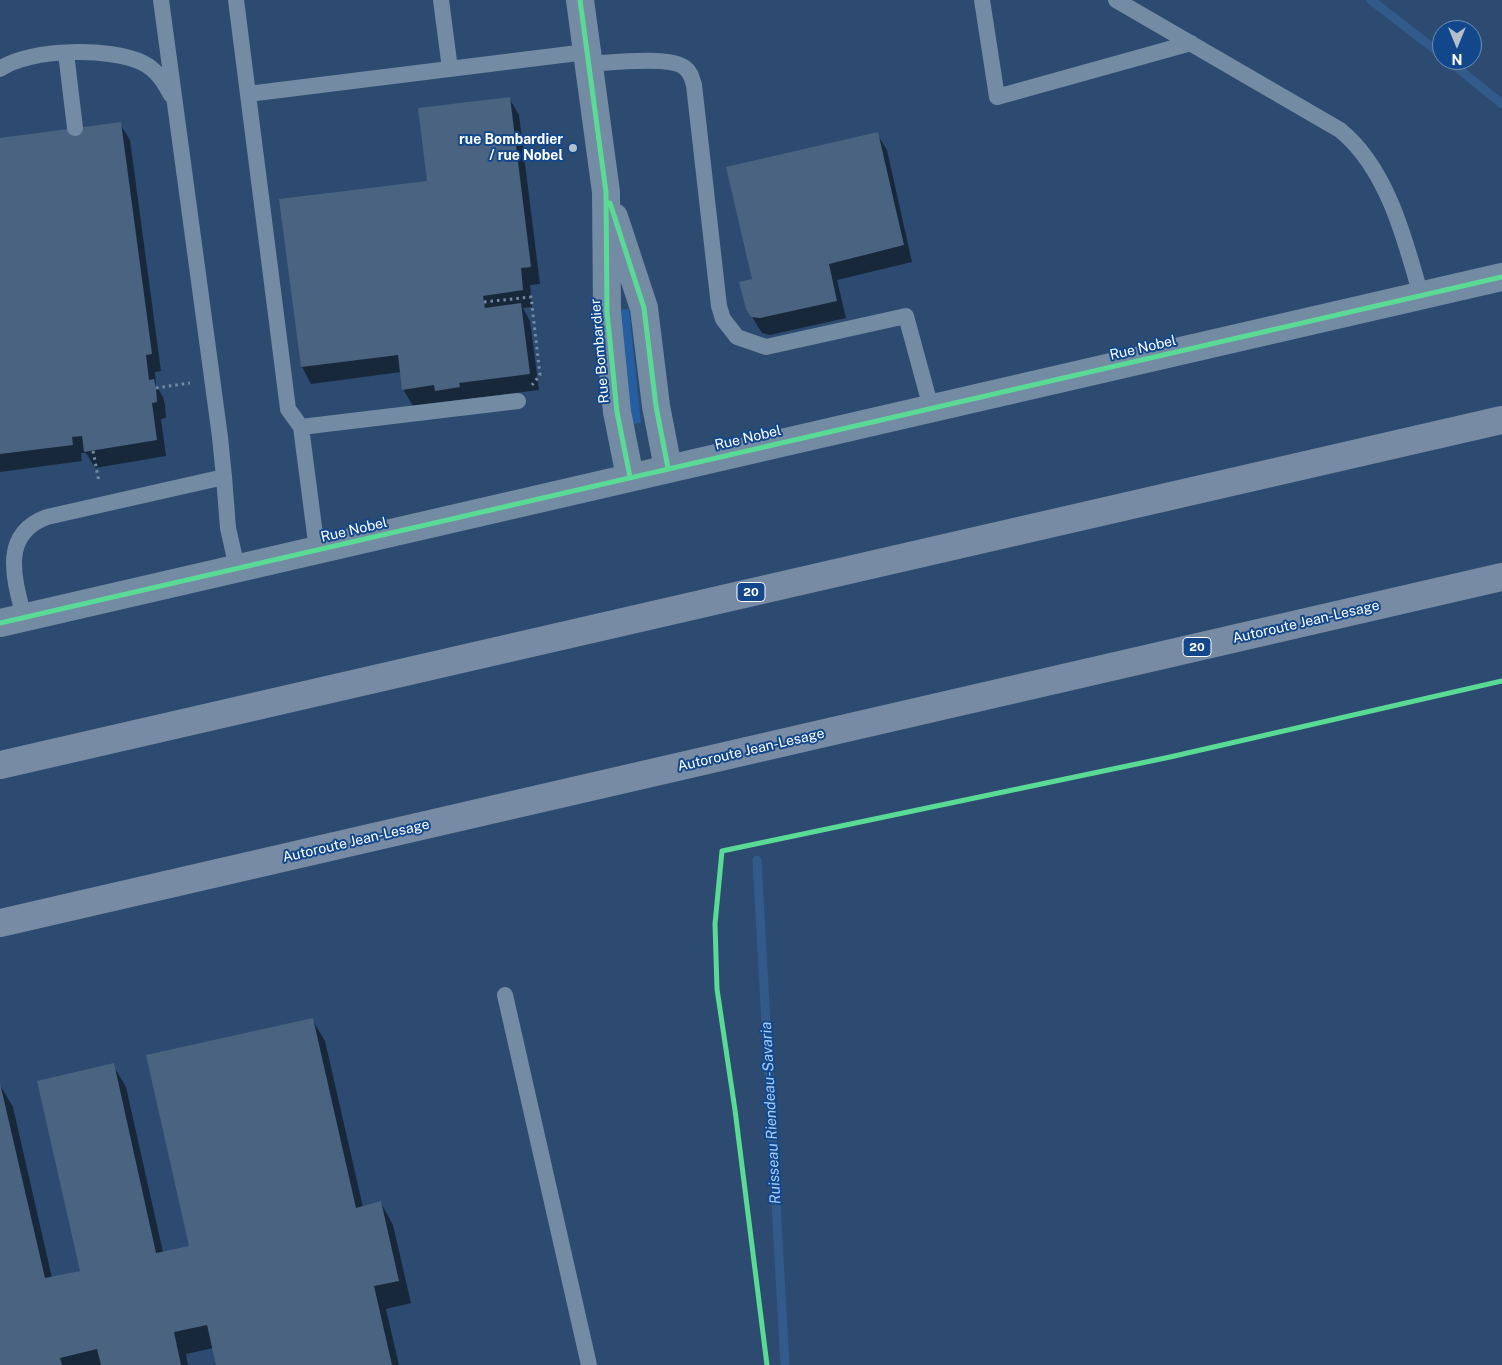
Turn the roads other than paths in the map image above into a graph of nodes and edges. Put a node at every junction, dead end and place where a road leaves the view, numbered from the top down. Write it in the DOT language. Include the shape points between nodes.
graph roads {
  1 [pos="161,0"];
  2 [pos="236,0"];
  3 [pos="441,0"];
  4 [pos="580,0"];
  5 [pos="982,0"];
  6 [pos="1116,0"];
  7 [pos="1191,44"];
  8 [pos="66,53"];
  9 [pos="587,58"];
  10 [pos="0,69"];
  11 [pos="450,69"];
  12 [pos="248,94"];
  13 [pos="177,116"];
  14 [pos="75,128"];
  15 [pos="606,192"];
  16 [pos="1502,277"];
  17 [pos="1421,296"];
  18 [pos="522,397"];
  19 [pos="931,408"];
  20 [pos="1502,420"];
  21 [pos="301,427"];
  22 [pos="668,468"];
  23 [pos="224,477"];
  24 [pos="630,477"];
  25 [pos="317,550"];
  26 [pos="237,568"];
  27 [pos="1502,577"];
  28 [pos="12,620"];
  29 [pos="0,765"];
  30 [pos="0,923"];
  31 [pos="505,995"];
  32 [pos="589,1365"];
  1 -- 13 [label="lane"];
  2 -- 12 [label="lane"];
  3 -- 11 [label="lane"];
  4 -- 9 [label="street, Rue Bombardier"];
  5 -- 7 [label="lane" via="997,96"];
  6 -- 7 [label="lane"];
  7 -- 17 [label="lane" via="1340,130 1356,143 1393,208"];
  8 -- 10 [label="lane" via="27,58"];
  8 -- 13 [label="lane" via="115,55 143,63 157,72 166,86"];
  8 -- 14 [label="lane"];
  9 -- 11 [label="lane"];
  9 -- 15 [label="street, Rue Bombardier"];
  9 -- 19 [label="lane" via="664,62 685,67 690,74 694,85 719,306 723,319 737,338 766,347 906,316"];
  11 -- 12 [label="lane"];
  12 -- 21 [label="lane" via="288,409"];
  13 -- 23 [label="lane"];
  15 -- 22 [label="street, Rue Bombardier" via="644,308 656,406"];
  15 -- 24 [label="street, Rue Bombardier" via="606,312 617,412"];
  16 -- 17 [label="street, Rue Nobel"];
  17 -- 19 [label="street, Rue Nobel"];
  18 -- 21 [label="lane"];
  19 -- 22 [label="street, Rue Nobel"];
  20 -- 29 [label="highway, 20"];
  21 -- 25 [label="lane"];
  22 -- 24 [label="street, Rue Nobel"];
  23 -- 26 [label="lane" via="228,528"];
  23 -- 28 [label="lane" via="47,517 30,524 22,532 13,554"];
  24 -- 25 [label="street, Rue Nobel"];
  25 -- 26 [label="street, Rue Nobel"];
  26 -- 28 [label="street, Rue Nobel"];
  27 -- 30 [label="highway, Autoroute Jean-Lesage / 20"];
  31 -- 32 [label="lane"];
}
